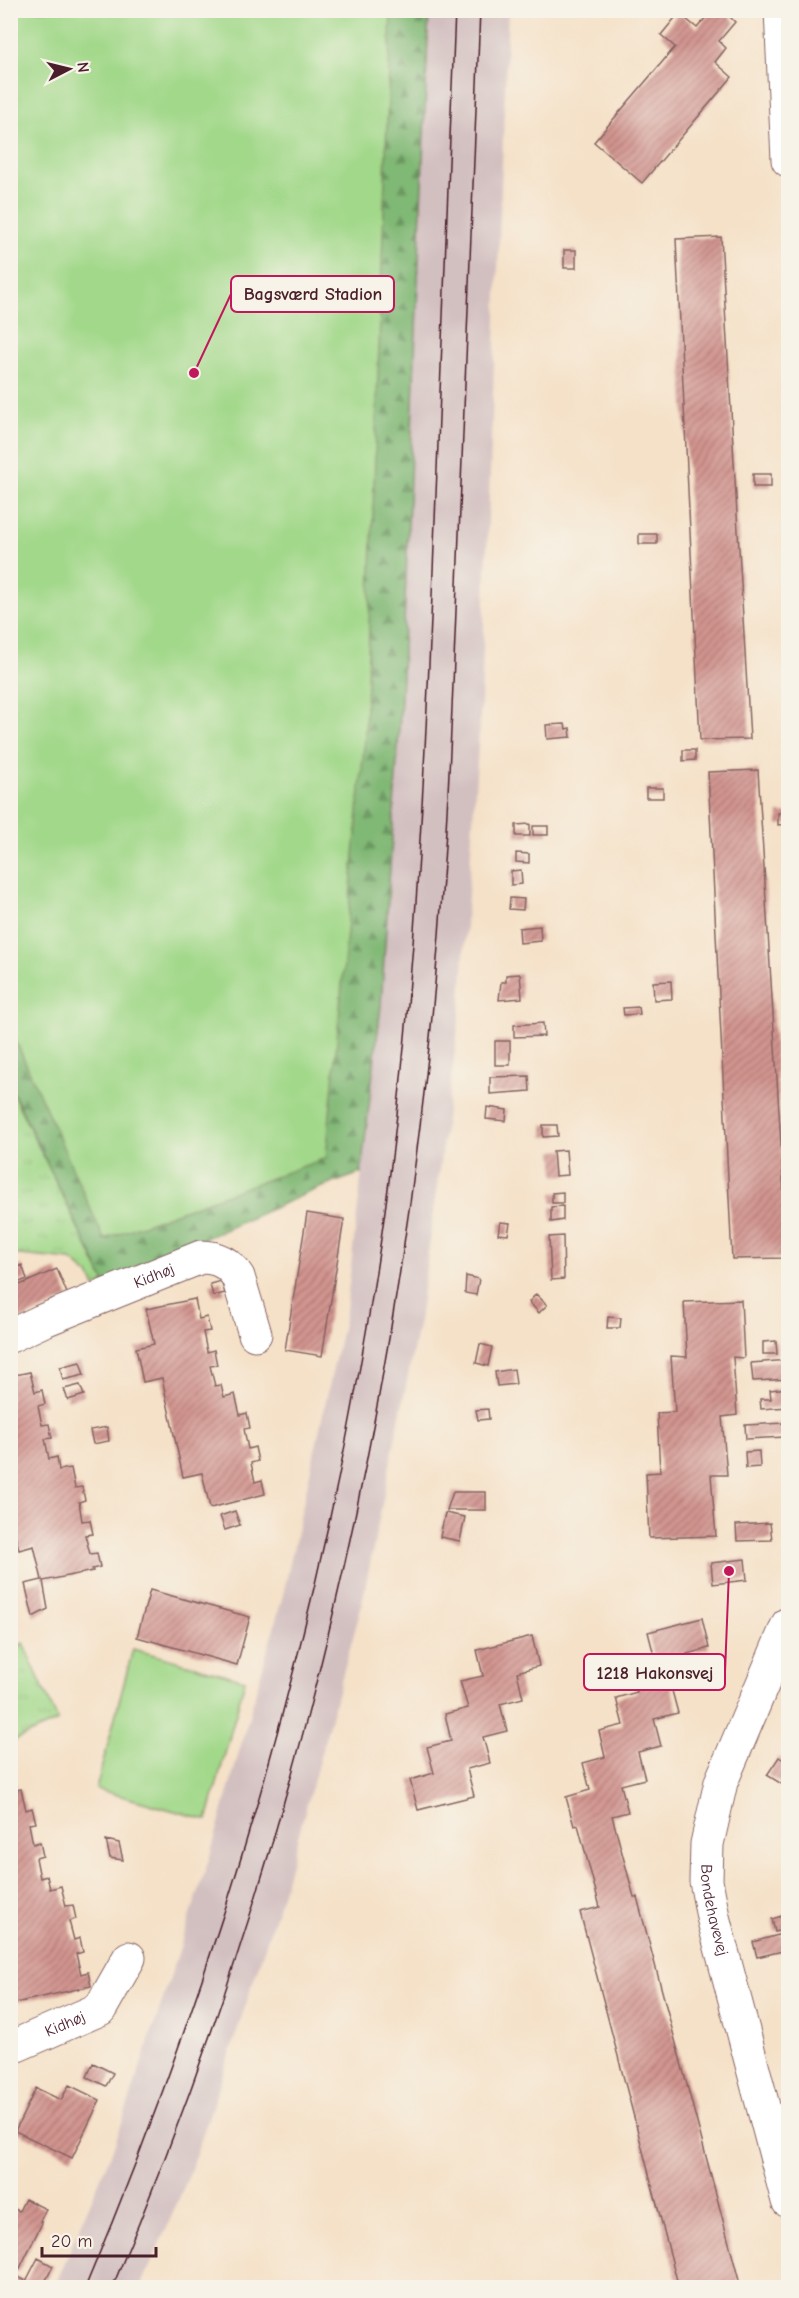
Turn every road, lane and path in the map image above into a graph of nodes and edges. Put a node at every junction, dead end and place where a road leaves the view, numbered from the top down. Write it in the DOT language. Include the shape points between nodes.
graph roads {
  1 [pos="781,10"];
  2 [pos="789,160"];
  3 [pos="255,1334"];
  4 [pos="10,1336"];
  5 [pos="789,1624"];
  6 [pos="129,1958"];
  7 [pos="10,2048"];
  8 [pos="789,2201"];
  1 -- 2 [label="street"];
  3 -- 4 [label="street, Kidhøj" via="234,1270 216,1259 201,1257"];
  5 -- 8 [label="street, Bondehavevej" via="721,1782 707,1844 706,1881"];
  6 -- 7 [label="street, Kidhøj" via="100,2009"];
}
